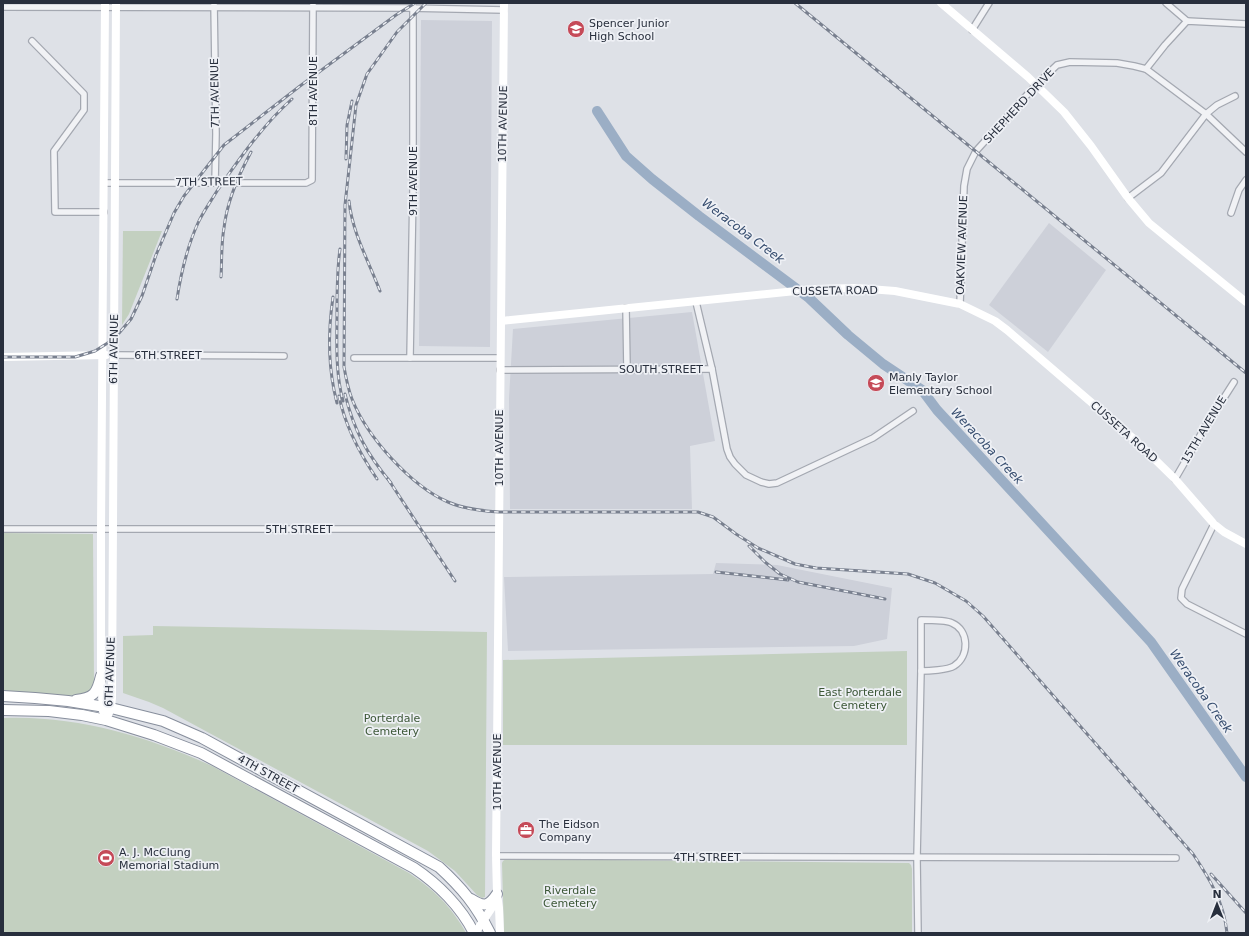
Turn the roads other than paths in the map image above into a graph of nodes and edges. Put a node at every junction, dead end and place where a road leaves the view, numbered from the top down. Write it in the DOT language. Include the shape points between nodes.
graph roads {
  1 [pos="941,3"];
  2 [pos="989,3"];
  3 [pos="1166,3"];
  4 [pos="214,5"];
  5 [pos="413,5"];
  6 [pos="105,6"];
  7 [pos="116,6"];
  8 [pos="313,6"];
  9 [pos="504,6"];
  10 [pos="3,7"];
  11 [pos="1187,21"];
  12 [pos="1246,24"];
  13 [pos="972,30"];
  14 [pos="32,41"];
  15 [pos="1146,70"];
  16 [pos="1036,86"];
  17 [pos="1235,96"];
  18 [pos="1206,114"];
  19 [pos="1246,152"];
  20 [pos="312,180"];
  21 [pos="1246,180"];
  22 [pos="215,182"];
  23 [pos="104,183"];
  24 [pos="115,183"];
  25 [pos="964,186"];
  26 [pos="1128,198"];
  27 [pos="104,212"];
  28 [pos="1231,213"];
  29 [pos="1245,298"];
  30 [pos="696,302"];
  31 [pos="960,304"];
  32 [pos="626,308"];
  33 [pos="501,321"];
  34 [pos="102,355"];
  35 [pos="114,355"];
  36 [pos="284,356"];
  37 [pos="3,357"];
  38 [pos="354,358"];
  39 [pos="410,358"];
  40 [pos="500,358"];
  41 [pos="627,369"];
  42 [pos="712,369"];
  43 [pos="500,370"];
  44 [pos="1234,382"];
  45 [pos="913,411"];
  46 [pos="1175,479"];
  47 [pos="1214,524"];
  48 [pos="3,529"];
  49 [pos="100,529"];
  50 [pos="112,529"];
  51 [pos="498,529"];
  52 [pos="1246,544"];
  53 [pos="1246,634"];
  54 [pos="921,671"];
  55 [pos="101,676"];
  56 [pos="3,696"];
  57 [pos="68,701"];
  58 [pos="106,708"];
  59 [pos="3,710"];
  60 [pos="106,720"];
  61 [pos="496,856"];
  62 [pos="917,858"];
  63 [pos="1176,858"];
  64 [pos="497,894"];
  65 [pos="470,898"];
  66 [pos="484,920"];
  67 [pos="475,933"];
  68 [pos="490,933"];
  69 [pos="500,933"];
  70 [pos="918,933"];
  1 -- 13 [label="main road"];
  2 -- 13 [label="street"];
  3 -- 11 [label="street"];
  4 -- 7 [label="street"];
  4 -- 8 [label="street"];
  4 -- 22 [label="street, 7TH AVENUE"];
  5 -- 8 [label="street"];
  5 -- 9 [label="street"];
  5 -- 39 [label="street, 9TH AVENUE"];
  6 -- 7 [label="street"];
  6 -- 10 [label="street"];
  6 -- 23 [label="main road, 6TH AVENUE"];
  7 -- 24 [label="main road, 6TH AVENUE"];
  8 -- 20 [label="street, 8TH AVENUE"];
  9 -- 33 [label="main road, 10TH AVENUE"];
  11 -- 12 [label="street"];
  11 -- 15 [label="street"];
  13 -- 16 [label="main road"];
  14 -- 27 [label="street" via="84,94 84,110 54,151 55,212"];
  15 -- 16 [label="street, SHEPHERD DRIVE" via="1117,63 1070,62 1057,65"];
  15 -- 18 [label="street, SHEPHERD DRIVE"];
  16 -- 25 [label="street, SHEPHERD DRIVE" via="974,154 967,168"];
  16 -- 26 [label="main road" via="1064,112"];
  17 -- 18 [label="street"];
  18 -- 19 [label="street, SHEPHERD DRIVE"];
  18 -- 26 [label="street" via="1161,173"];
  20 -- 22 [label="street, 7TH STREET" via="306,183"];
  21 -- 28 [label="street" via="1239,190"];
  22 -- 24 [label="street, 7TH STREET"];
  23 -- 24 [label="street, 7TH STREET"];
  23 -- 27 [label="main road, 6TH AVENUE"];
  24 -- 35 [label="main road, 6TH AVENUE"];
  25 -- 31 [label="street, OAKVIEW AVENUE"];
  26 -- 29 [label="main road" via="1149,223"];
  27 -- 34 [label="main road, 6TH AVENUE"];
  30 -- 31 [label="main road, CUSSETA ROAD" via="785,292 856,288 895,291"];
  30 -- 32 [label="main road, CUSSETA ROAD"];
  30 -- 42 [label="street"];
  31 -- 46 [label="main road, CUSSETA ROAD" via="995,321 1007,330 1134,439"];
  32 -- 33 [label="main road, CUSSETA ROAD"];
  32 -- 41 [label="street"];
  33 -- 40 [label="main road, 10TH AVENUE"];
  34 -- 35 [label="main road, 6TH STREET"];
  34 -- 37 [label="main road, 6TH STREET"];
  34 -- 49 [label="main road, 6TH AVENUE"];
  35 -- 36 [label="street, 6TH STREET"];
  35 -- 50 [label="main road, 6TH AVENUE"];
  38 -- 39 [label="street"];
  39 -- 40 [label="street"];
  40 -- 43 [label="main road, 10TH AVENUE"];
  41 -- 42 [label="street, SOUTH STREET"];
  41 -- 43 [label="street, SOUTH STREET"];
  42 -- 45 [label="street, SOUTH STREET" via="730,457 746,475 769,484 777,483 874,438"];
  43 -- 51 [label="main road, 10TH AVENUE"];
  44 -- 46 [label="street, 15TH AVENUE"];
  46 -- 47 [label="main road, CUSSETA ROAD"];
  47 -- 52 [label="main road, CUSSETA ROAD"];
  47 -- 53 [label="street" via="1182,589 1181,598 1187,604"];
  48 -- 49 [label="street, 5TH STREET"];
  49 -- 50 [label="street, 5TH STREET"];
  49 -- 55 [label="main road, 6TH AVENUE"];
  50 -- 51 [label="street, 5TH STREET"];
  50 -- 58 [label="main road, 6TH AVENUE" via="112,698"];
  51 -- 61 [label="main road, 10TH AVENUE"];
  54 -- 54 [label="street" via="921,620 952,622 962,630 967,644 963,656 954,666"];
  54 -- 62 [label="street"];
  55 -- 57 [label="highway" via="94,695 86,699"];
  55 -- 58 [label="main road, 6TH AVENUE"];
  56 -- 57 [label="highway, 4TH STREET"];
  57 -- 58 [label="highway, 4TH STREET"];
  58 -- 60 [label="main road, 6TH AVENUE"];
  58 -- 65 [label="highway, 4TH STREET" via="163,722 202,738 440,867"];
  59 -- 60 [label="highway, 4TH STREET" via="82,715"];
  60 -- 67 [label="highway, 4TH STREET" via="201,752 414,868 452,901"];
  61 -- 62 [label="street, 4TH STREET"];
  61 -- 64 [label="main road, 10TH AVENUE"];
  62 -- 63 [label="street, 4TH STREET"];
  62 -- 70 [label="street"];
  64 -- 65 [label="highway" via="491,902 481,905"];
  64 -- 66 [label="main road, 10TH AVENUE" via="495,903"];
  64 -- 69 [label="main road, 10TH AVENUE"];
  65 -- 66 [label="highway, 4TH STREET"];
  66 -- 67 [label="main road, 10TH AVENUE"];
  66 -- 68 [label="highway, 4TH STREET"];
}
